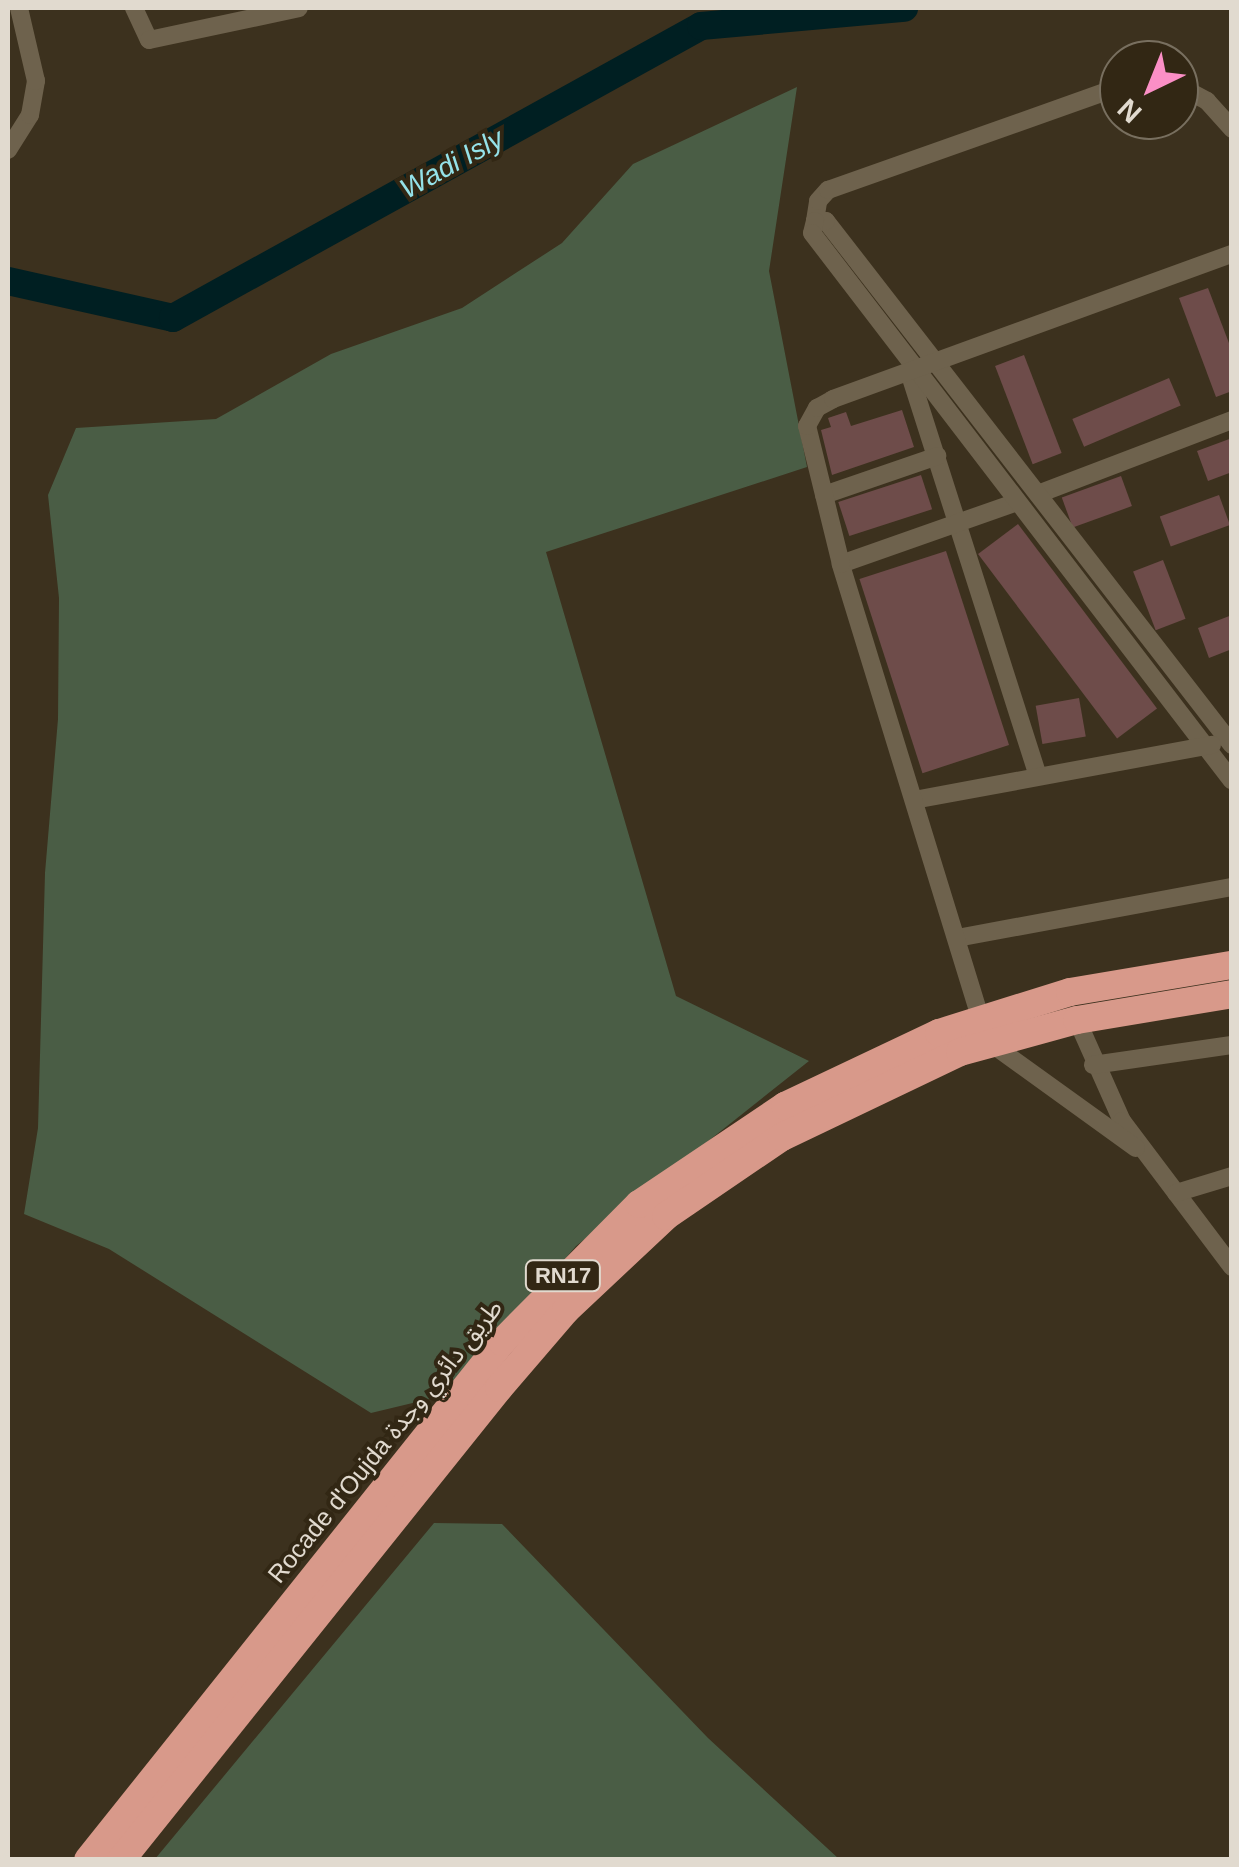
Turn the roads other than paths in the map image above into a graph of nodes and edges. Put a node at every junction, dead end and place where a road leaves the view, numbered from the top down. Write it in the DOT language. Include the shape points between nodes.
graph roads {
  1 [pos="19,8"];
  2 [pos="134,8"];
  3 [pos="299,8"];
  4 [pos="250,15"];
  5 [pos="1099,94"];
  6 [pos="1199,97"];
  7 [pos="1232,129"];
  8 [pos="8,150"];
  9 [pos="1230,260"];
  10 [pos="921,367"];
  11 [pos="1232,420"];
  12 [pos="937,456"];
  13 [pos="1038,494"];
  14 [pos="824,495"];
  15 [pos="1017,502"];
  16 [pos="959,523"];
  17 [pos="842,564"];
  18 [pos="1230,741"];
  19 [pos="1205,747"];
  20 [pos="1037,774"];
  21 [pos="1232,781"];
  22 [pos="914,800"];
  23 [pos="1232,887"];
  24 [pos="957,938"];
  25 [pos="1232,965"];
  26 [pos="1232,994"];
  27 [pos="1077,1020"];
  28 [pos="984,1030"];
  29 [pos="1232,1044"];
  30 [pos="1092,1065"];
  31 [pos="1149,1156"];
  32 [pos="1232,1176"];
  33 [pos="1176,1193"];
  34 [pos="1232,1267"];
  35 [pos="88,1860"];
  36 [pos="121,1860"];
  1 -- 8 [label="street" via="36,82 30,115"];
  2 -- 4 [label="street" via="149,40"];
  3 -- 4 [label="street"];
  5 -- 10 [label="street" via="828,190 818,201 815,221 826,221"];
  6 -- 7 [label="street"];
  9 -- 10 [label="street"];
  10 -- 12 [label="street"];
  10 -- 13 [label="street"];
  10 -- 14 [label="street" via="834,399 812,414 807,426"];
  10 -- 15 [label="street"];
  11 -- 13 [label="street"];
  12 -- 14 [label="street"];
  12 -- 16 [label="street"];
  13 -- 18 [label="street"];
  14 -- 17 [label="street"];
  15 -- 16 [label="street"];
  15 -- 19 [label="street"];
  16 -- 17 [label="street"];
  16 -- 20 [label="street"];
  17 -- 22 [label="street"];
  18 -- 19 [label="street"];
  19 -- 20 [label="street"];
  19 -- 21 [label="street"];
  20 -- 22 [label="street"];
  22 -- 24 [label="street"];
  23 -- 24 [label="street"];
  24 -- 28 [label="street"];
  25 -- 28 [label="highway, Rocade d'Oujda طريق دائري وجدة / RN17" via="1070,992"];
  26 -- 27 [label="highway, Rocade d'Oujda طريق دائري وجدة / RN17"];
  27 -- 28 [label="highway, Rocade d'Oujda طريق دائري وجدة / RN17"];
  27 -- 30 [label="street"];
  28 -- 31 [label="street"];
  28 -- 35 [label="highway, Rocade d'Oujda طريق دائري وجدة / RN17" via="784,1106 676,1176 594,1244 384,1486"];
  28 -- 36 [label="highway, Rocade d'Oujda طريق دائري وجدة / RN17" via="782,1137 666,1216 606,1268 499,1388"];
  29 -- 30 [label="street"];
  30 -- 31 [label="street"];
  31 -- 33 [label="street"];
  32 -- 33 [label="street"];
  33 -- 34 [label="street"];
}
